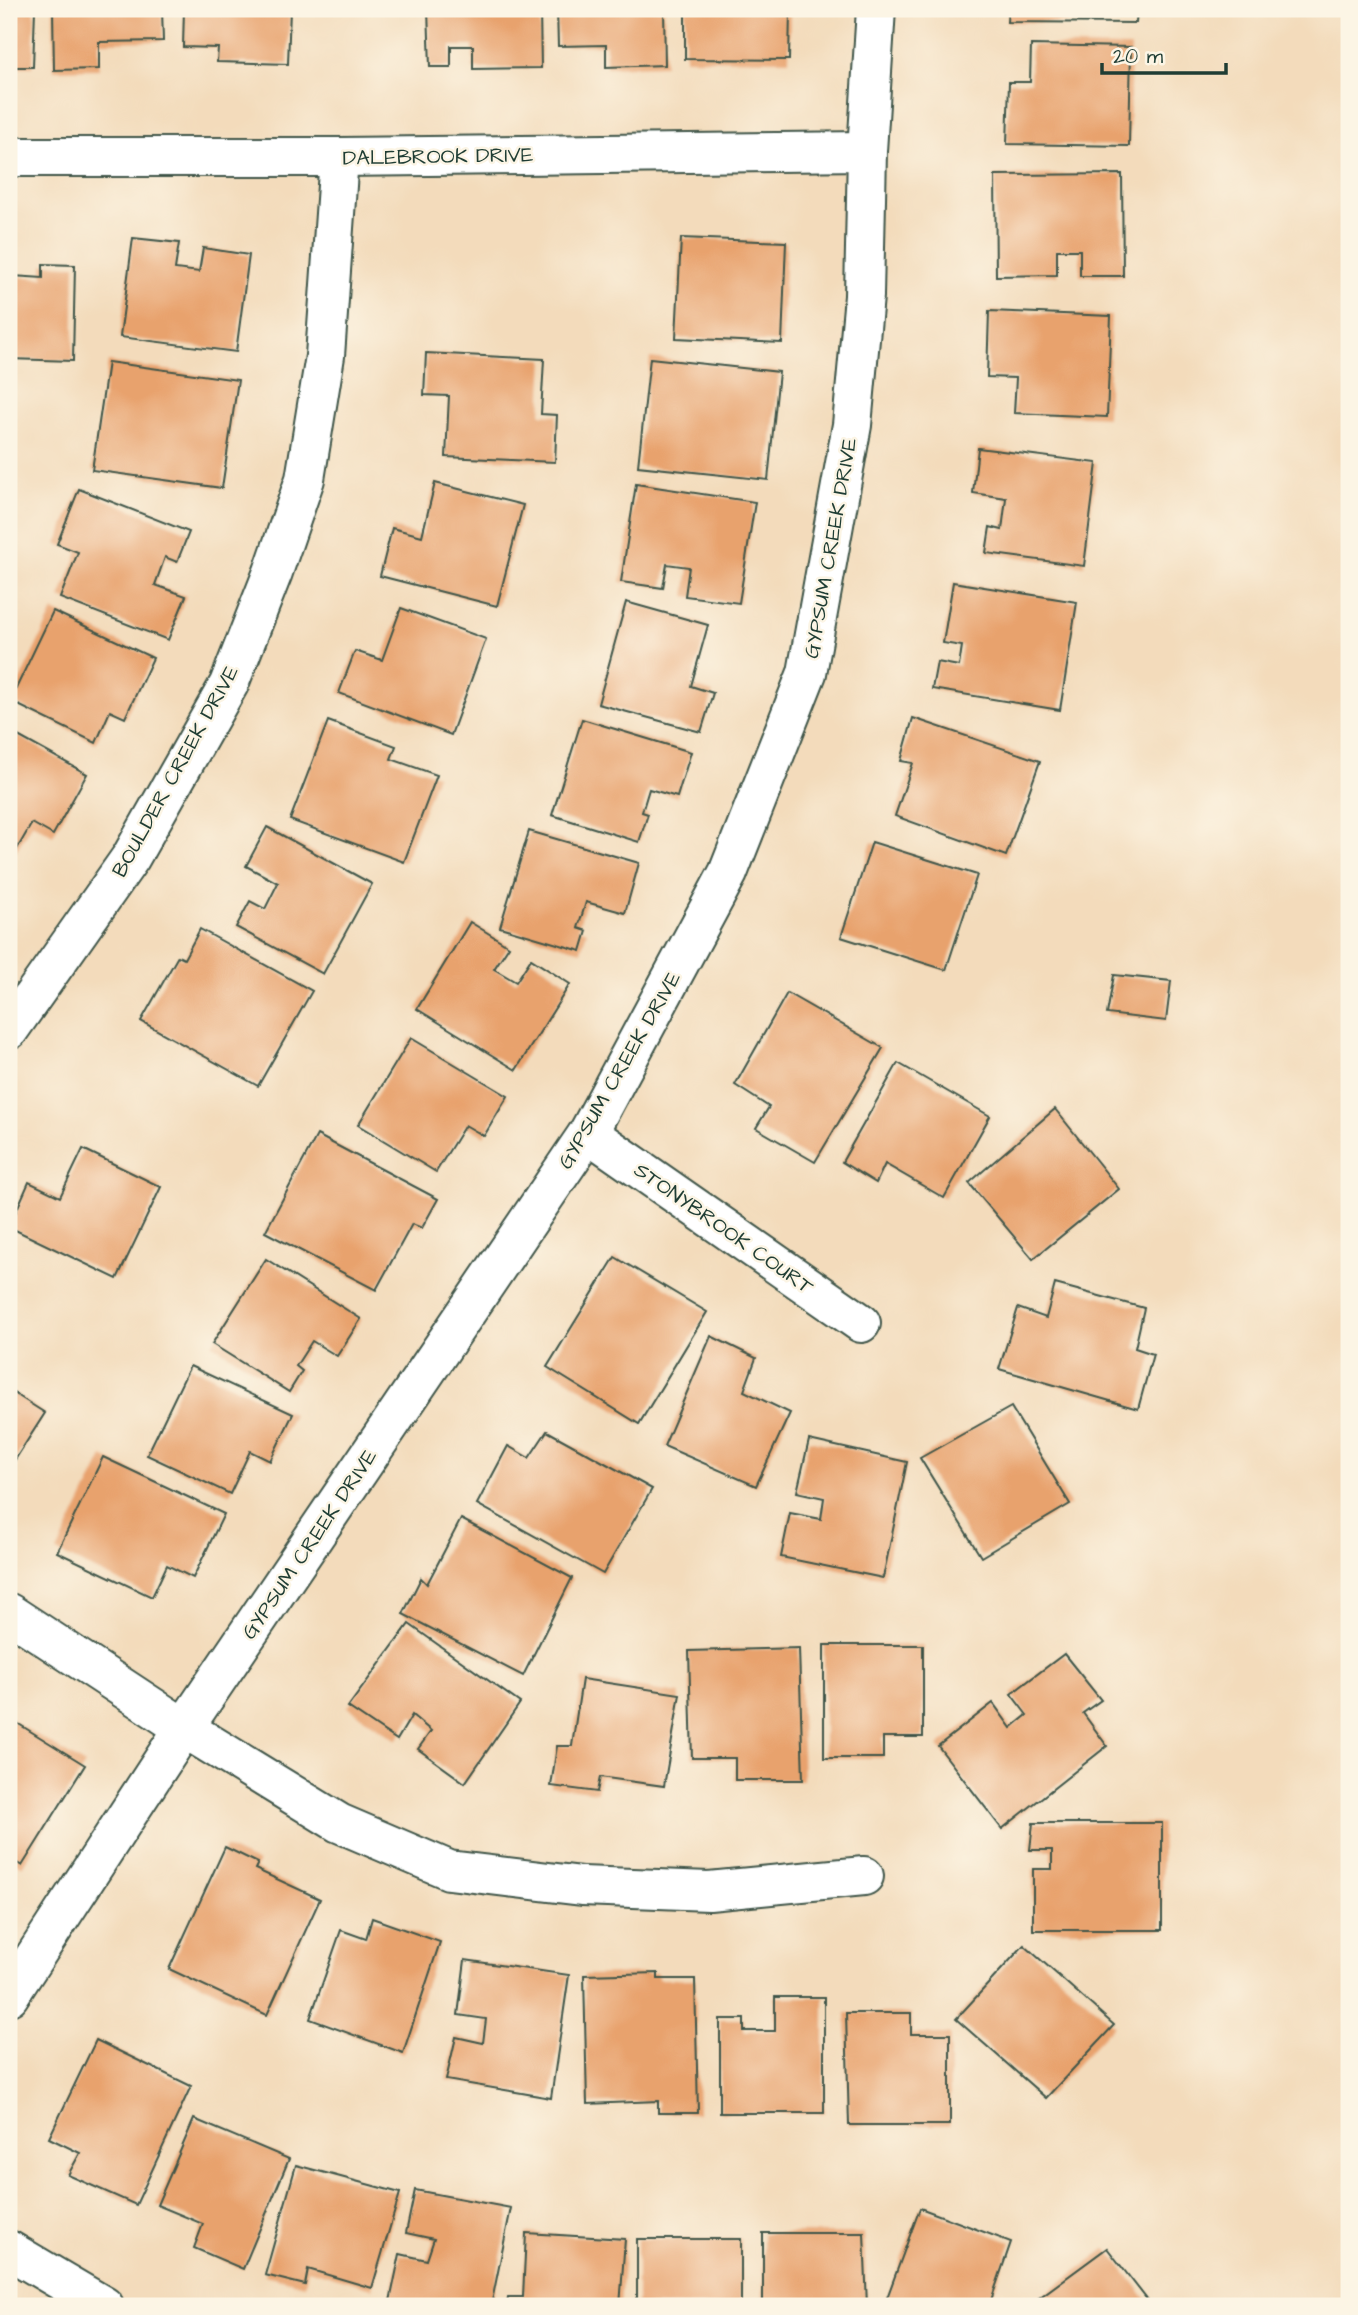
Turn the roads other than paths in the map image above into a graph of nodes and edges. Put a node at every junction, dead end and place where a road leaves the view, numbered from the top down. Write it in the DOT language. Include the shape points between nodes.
graph roads {
  1 [pos="876,9"];
  2 [pos="867,151"];
  3 [pos="9,157"];
  4 [pos="339,157"];
  5 [pos="20,987"];
  6 [pos="9,1030"];
  7 [pos="588,1133"];
  8 [pos="861,1323"];
  9 [pos="9,1613"];
  10 [pos="184,1728"];
  11 [pos="864,1876"];
  12 [pos="9,1996"];
  13 [pos="9,2250"];
  14 [pos="104,2306"];
  1 -- 2 [label="street, GYPSUM CREEK DRIVE"];
  2 -- 4 [label="street, DALEBROOK DRIVE"];
  2 -- 7 [label="street, GYPSUM CREEK DRIVE" via="864,296 852,425 807,673 728,873"];
  3 -- 4 [label="street, DALEBROOK DRIVE"];
  4 -- 5 [label="street, BOULDER CREEK DRIVE" via="325,356 305,479 273,572 229,684 131,857"];
  5 -- 6 [label="street, BOULDER CREEK DRIVE"];
  7 -- 8 [label="street, STONYBROOK COURT"];
  7 -- 10 [label="street, GYPSUM CREEK DRIVE"];
  9 -- 10 [label="street"];
  10 -- 11 [label="street" via="339,1823 449,1870 582,1886 709,1891"];
  10 -- 12 [label="street, GYPSUM CREEK DRIVE"];
  13 -- 14 [label="street"];
}
